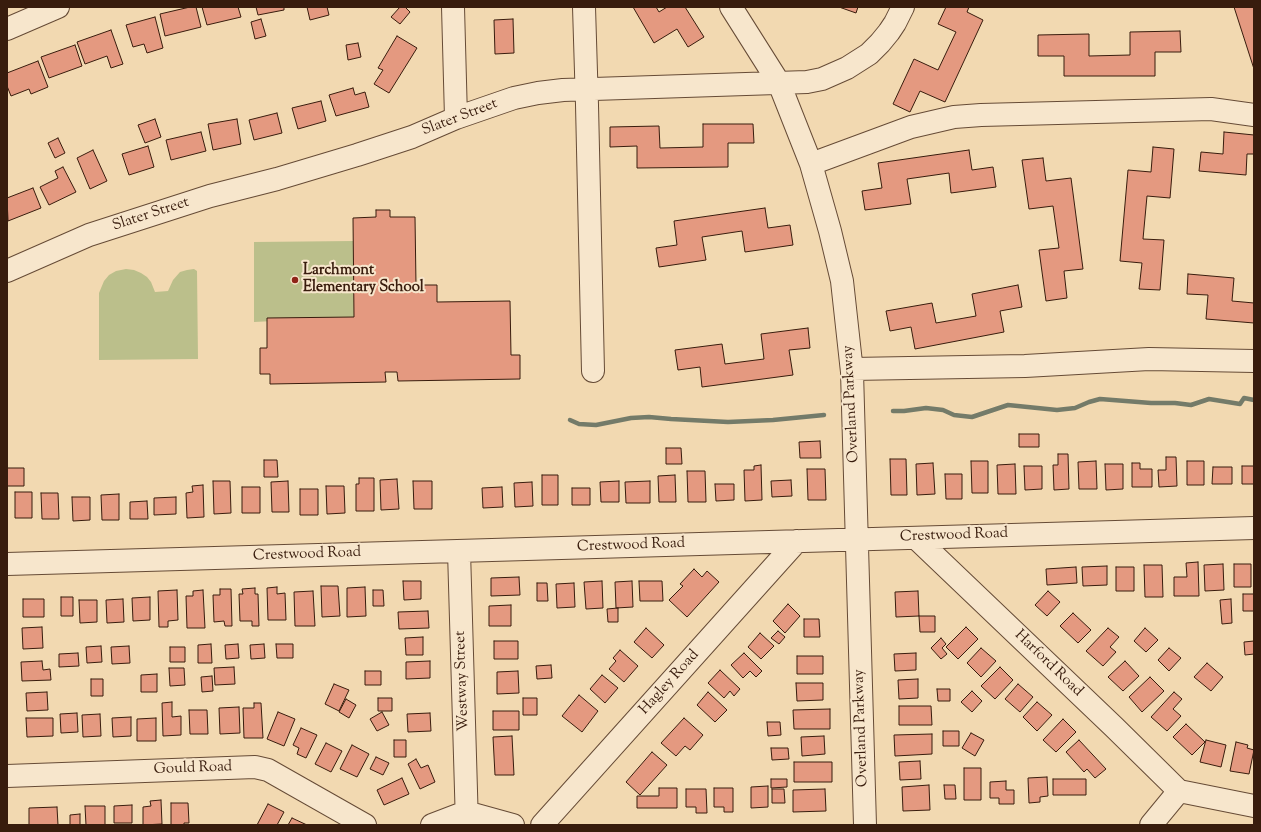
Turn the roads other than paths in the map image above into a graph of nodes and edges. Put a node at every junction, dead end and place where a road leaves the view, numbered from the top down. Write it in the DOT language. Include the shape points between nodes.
graph roads {
  1 [pos="58,7"];
  2 [pos="453,7"];
  3 [pos="584,7"];
  4 [pos="731,7"];
  5 [pos="903,7"];
  6 [pos="7,29"];
  7 [pos="779,83"];
  8 [pos="587,89"];
  9 [pos="1254,115"];
  10 [pos="456,118"];
  11 [pos="811,164"];
  12 [pos="7,271"];
  13 [pos="1254,361"];
  14 [pos="852,369"];
  15 [pos="593,371"];
  16 [pos="1254,528"];
  17 [pos="916,538"];
  18 [pos="857,539"];
  19 [pos="797,541"];
  20 [pos="459,551"];
  21 [pos="7,564"];
  22 [pos="7,776"];
  23 [pos="1179,791"];
  24 [pos="1254,806"];
  25 [pos="467,818"];
  26 [pos="365,825"];
  27 [pos="432,825"];
  28 [pos="513,825"];
  29 [pos="542,825"];
  30 [pos="865,825"];
  31 [pos="1151,825"];
  1 -- 6 [label="street"];
  2 -- 10 [label="street"];
  3 -- 8 [label="street"];
  4 -- 7 [label="street, Overland Parkway"];
  5 -- 7 [label="street, Slater Street" via="880,43 869,54 847,68 814,82"];
  7 -- 8 [label="street, Slater Street"];
  7 -- 11 [label="street, Overland Parkway"];
  8 -- 10 [label="street, Slater Street" via="538,93 514,98"];
  8 -- 15 [label="street"];
  9 -- 11 [label="street" via="1211,109 954,117 911,127"];
  10 -- 12 [label="street, Slater Street" via="357,156 277,180 210,196 89,235"];
  11 -- 14 [label="street, Overland Parkway" via="842,281"];
  13 -- 14 [label="street" via="1148,359 1025,366"];
  14 -- 18 [label="street, Overland Parkway"];
  16 -- 17 [label="street, Crestwood Road"];
  17 -- 18 [label="street, Crestwood Road"];
  17 -- 23 [label="street, Harford Road"];
  18 -- 19 [label="street, Crestwood Road"];
  18 -- 30 [label="street, Overland Parkway"];
  19 -- 20 [label="street, Crestwood Road"];
  19 -- 29 [label="street, Hagley Road"];
  20 -- 21 [label="street, Crestwood Road"];
  20 -- 25 [label="street, Westway Street"];
  22 -- 26 [label="street, Gould Road" via="255,767 268,770"];
  23 -- 24 [label="street"];
  23 -- 31 [label="street"];
  25 -- 27 [label="street"];
  25 -- 28 [label="street"];
}
